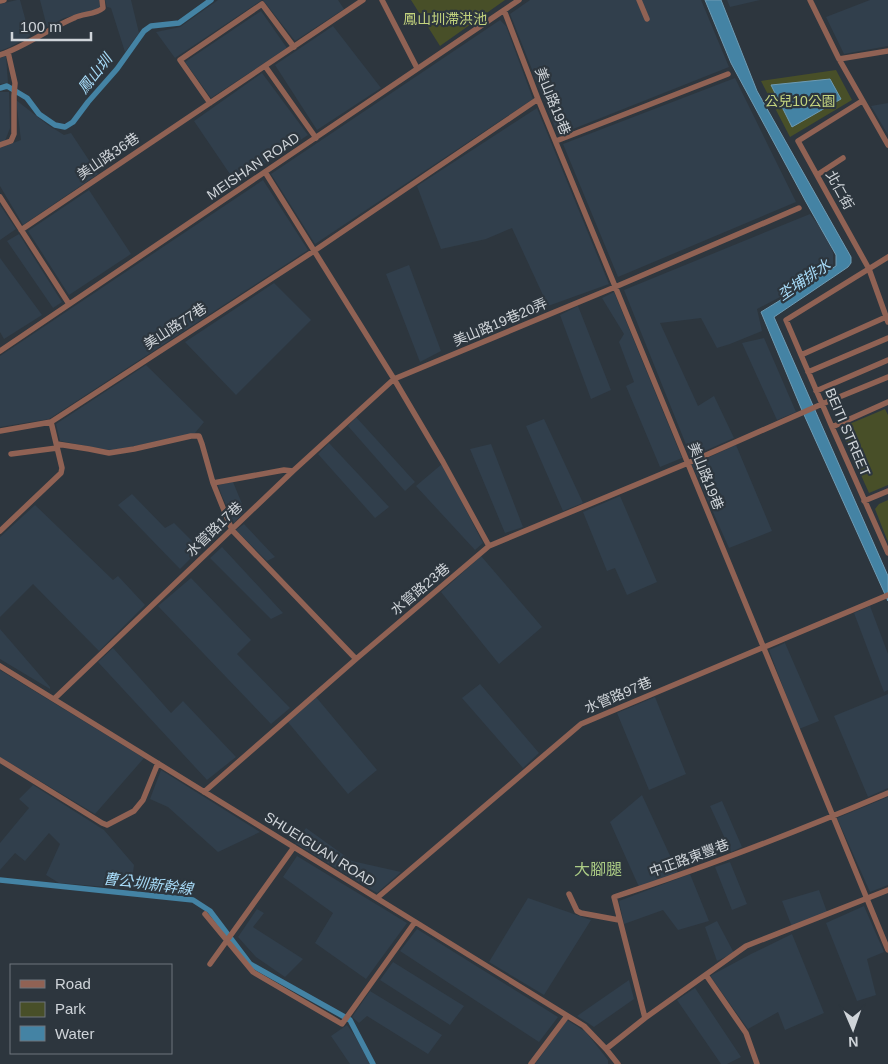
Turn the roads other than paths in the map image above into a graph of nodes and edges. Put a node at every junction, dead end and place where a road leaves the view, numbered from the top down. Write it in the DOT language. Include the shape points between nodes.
graph roads {
  1 [pos="4,0"];
  2 [pos="102,0"];
  3 [pos="363,0"];
  4 [pos="382,0"];
  5 [pos="519,0"];
  6 [pos="639,0"];
  7 [pos="810,0"];
  8 [pos="0,1"];
  9 [pos="504,10"];
  10 [pos="647,19"];
  11 [pos="294,47"];
  12 [pos="888,51"];
  13 [pos="8,52"];
  14 [pos="0,55"];
  15 [pos="839,59"];
  16 [pos="265,66"];
  17 [pos="417,68"];
  18 [pos="728,74"];
  19 [pos="538,99"];
  20 [pos="862,101"];
  21 [pos="210,103"];
  22 [pos="316,138"];
  23 [pos="556,141"];
  24 [pos="0,145"];
  25 [pos="888,145"];
  26 [pos="844,158"];
  27 [pos="265,172"];
  28 [pos="817,175"];
  29 [pos="0,197"];
  30 [pos="799,208"];
  31 [pos="21,230"];
  32 [pos="314,251"];
  33 [pos="888,257"];
  34 [pos="869,269"];
  35 [pos="615,287"];
  36 [pos="69,304"];
  37 [pos="887,319"];
  38 [pos="888,338"];
  39 [pos="0,351"];
  40 [pos="801,355"];
  41 [pos="888,360"];
  42 [pos="808,372"];
  43 [pos="888,377"];
  44 [pos="394,379"];
  45 [pos="816,391"];
  46 [pos="888,402"];
  47 [pos="820,405"];
  48 [pos="50,422"];
  49 [pos="832,427"];
  50 [pos="0,431"];
  51 [pos="57,446"];
  52 [pos="11,454"];
  53 [pos="688,463"];
  54 [pos="293,470"];
  55 [pos="212,483"];
  56 [pos="888,491"];
  57 [pos="864,501"];
  58 [pos="232,530"];
  59 [pos="0,532"];
  60 [pos="489,546"];
  61 [pos="888,553"];
  62 [pos="886,596"];
  63 [pos="764,648"];
  64 [pos="356,659"];
  65 [pos="0,666"];
  66 [pos="54,699"];
  67 [pos="0,760"];
  68 [pos="158,763"];
  69 [pos="204,792"];
  70 [pos="888,793"];
  71 [pos="833,816"];
  72 [pos="294,847"];
  73 [pos="888,890"];
  74 [pos="569,894"];
  75 [pos="377,898"];
  76 [pos="867,899"];
  77 [pos="205,914"];
  78 [pos="619,920"];
  79 [pos="415,922"];
  80 [pos="228,941"];
  81 [pos="888,950"];
  82 [pos="210,964"];
  83 [pos="706,975"];
  84 [pos="567,1016"];
  85 [pos="646,1018"];
  86 [pos="607,1051"];
  87 [pos="531,1064"];
  88 [pos="610,1064"];
  89 [pos="618,1064"];
  90 [pos="757,1064"];
  1 -- 8 [label="street"];
  2 -- 13 [label="street" via="104,8 101,10 76,17"];
  3 -- 11 [label="street, 美山路36巷"];
  4 -- 17 [label="street"];
  5 -- 9 [label="street, MEISHAN ROAD"];
  6 -- 10 [label="street"];
  7 -- 15 [label="street"];
  9 -- 17 [label="street, MEISHAN ROAD"];
  9 -- 19 [label="street, 美山路19巷"];
  11 -- 16 [label="street, 美山路36巷"];
  11 -- 21 [label="street" via="262,4 180,60"];
  12 -- 15 [label="street"];
  13 -- 14 [label="street"];
  13 -- 24 [label="street" via="15,83 14,134 11,141"];
  15 -- 20 [label="street"];
  16 -- 21 [label="street, 美山路36巷"];
  16 -- 22 [label="street"];
  17 -- 22 [label="street, MEISHAN ROAD"];
  18 -- 23 [label="street"];
  19 -- 23 [label="street, 美山路19巷"];
  19 -- 32 [label="street, 美山路77巷"];
  20 -- 25 [label="street"];
  20 -- 28 [label="street, 北仁街" via="798,141"];
  21 -- 31 [label="street, 美山路36巷"];
  22 -- 27 [label="street, MEISHAN ROAD"];
  23 -- 35 [label="street, 美山路19巷"];
  26 -- 28 [label="street"];
  27 -- 32 [label="street"];
  27 -- 36 [label="street, MEISHAN ROAD"];
  28 -- 34 [label="street, 北仁街"];
  29 -- 31 [label="street"];
  30 -- 35 [label="street, 美山路19巷20弄"];
  31 -- 36 [label="street"];
  32 -- 44 [label="street"];
  32 -- 48 [label="street, 美山路77巷"];
  33 -- 34 [label="street"];
  34 -- 37 [label="street, 北仁街"];
  34 -- 40 [label="street, BEITI STREET" via="786,320"];
  35 -- 44 [label="street, 美山路19巷20弄"];
  35 -- 53 [label="street, 美山路19巷"];
  36 -- 39 [label="street, MEISHAN ROAD"];
  37 -- 40 [label="street"];
  38 -- 42 [label="street"];
  40 -- 42 [label="street, BEITI STREET"];
  41 -- 45 [label="street"];
  42 -- 45 [label="street, BEITI STREET"];
  43 -- 47 [label="street, 水管路23巷"];
  44 -- 54 [label="street, 水管路17巷"];
  44 -- 60 [label="street"];
  45 -- 47 [label="street, BEITI STREET"];
  46 -- 49 [label="street"];
  47 -- 49 [label="street, BEITI STREET"];
  47 -- 53 [label="street, 水管路23巷"];
  48 -- 50 [label="street, 美山路77巷"];
  48 -- 51 [label="street"];
  49 -- 57 [label="street, BEITI STREET"];
  51 -- 52 [label="street"];
  51 -- 55 [label="street" via="109,453 199,436"];
  51 -- 59 [label="street" via="61,473"];
  53 -- 60 [label="street, 水管路23巷"];
  53 -- 63 [label="street, 美山路19巷"];
  54 -- 55 [label="street"];
  54 -- 58 [label="street, 水管路17巷"];
  55 -- 58 [label="street"];
  56 -- 57 [label="street"];
  57 -- 61 [label="street, BEITI STREET"];
  58 -- 64 [label="street"];
  58 -- 66 [label="street, 水管路17巷"];
  60 -- 64 [label="street, 水管路23巷"];
  62 -- 63 [label="street, 水管路97巷"];
  63 -- 71 [label="street, 美山路19巷"];
  63 -- 75 [label="street, 水管路97巷" via="582,724"];
  64 -- 69 [label="street, 水管路23巷"];
  65 -- 66 [label="street, SHUEIGUAN ROAD"];
  66 -- 68 [label="street, SHUEIGUAN ROAD"];
  67 -- 68 [label="street" via="107,825 134,811 143,800"];
  68 -- 69 [label="street, SHUEIGUAN ROAD"];
  69 -- 72 [label="street, SHUEIGUAN ROAD"];
  70 -- 71 [label="street, 中正路東豐巷"];
  71 -- 76 [label="street, 美山路19巷"];
  71 -- 78 [label="street, 中正路東豐巷" via="614,897"];
  72 -- 75 [label="street, SHUEIGUAN ROAD"];
  72 -- 80 [label="street"];
  73 -- 76 [label="street"];
  74 -- 78 [label="street" via="581,914"];
  75 -- 79 [label="street, SHUEIGUAN ROAD"];
  76 -- 81 [label="street, 美山路19巷"];
  76 -- 83 [label="street" via="746,946"];
  77 -- 80 [label="street"];
  78 -- 85 [label="street, 中正路東豐巷"];
  79 -- 80 [label="street" via="340,1024 253,972"];
  79 -- 84 [label="street, SHUEIGUAN ROAD"];
  80 -- 82 [label="street"];
  83 -- 85 [label="street"];
  83 -- 90 [label="street" via="746,1033"];
  84 -- 86 [label="street, SHUEIGUAN ROAD" via="584,1026"];
  84 -- 87 [label="street"];
  85 -- 86 [label="street"];
  86 -- 88 [label="street"];
  86 -- 89 [label="street, SHUEIGUAN ROAD"];
}
